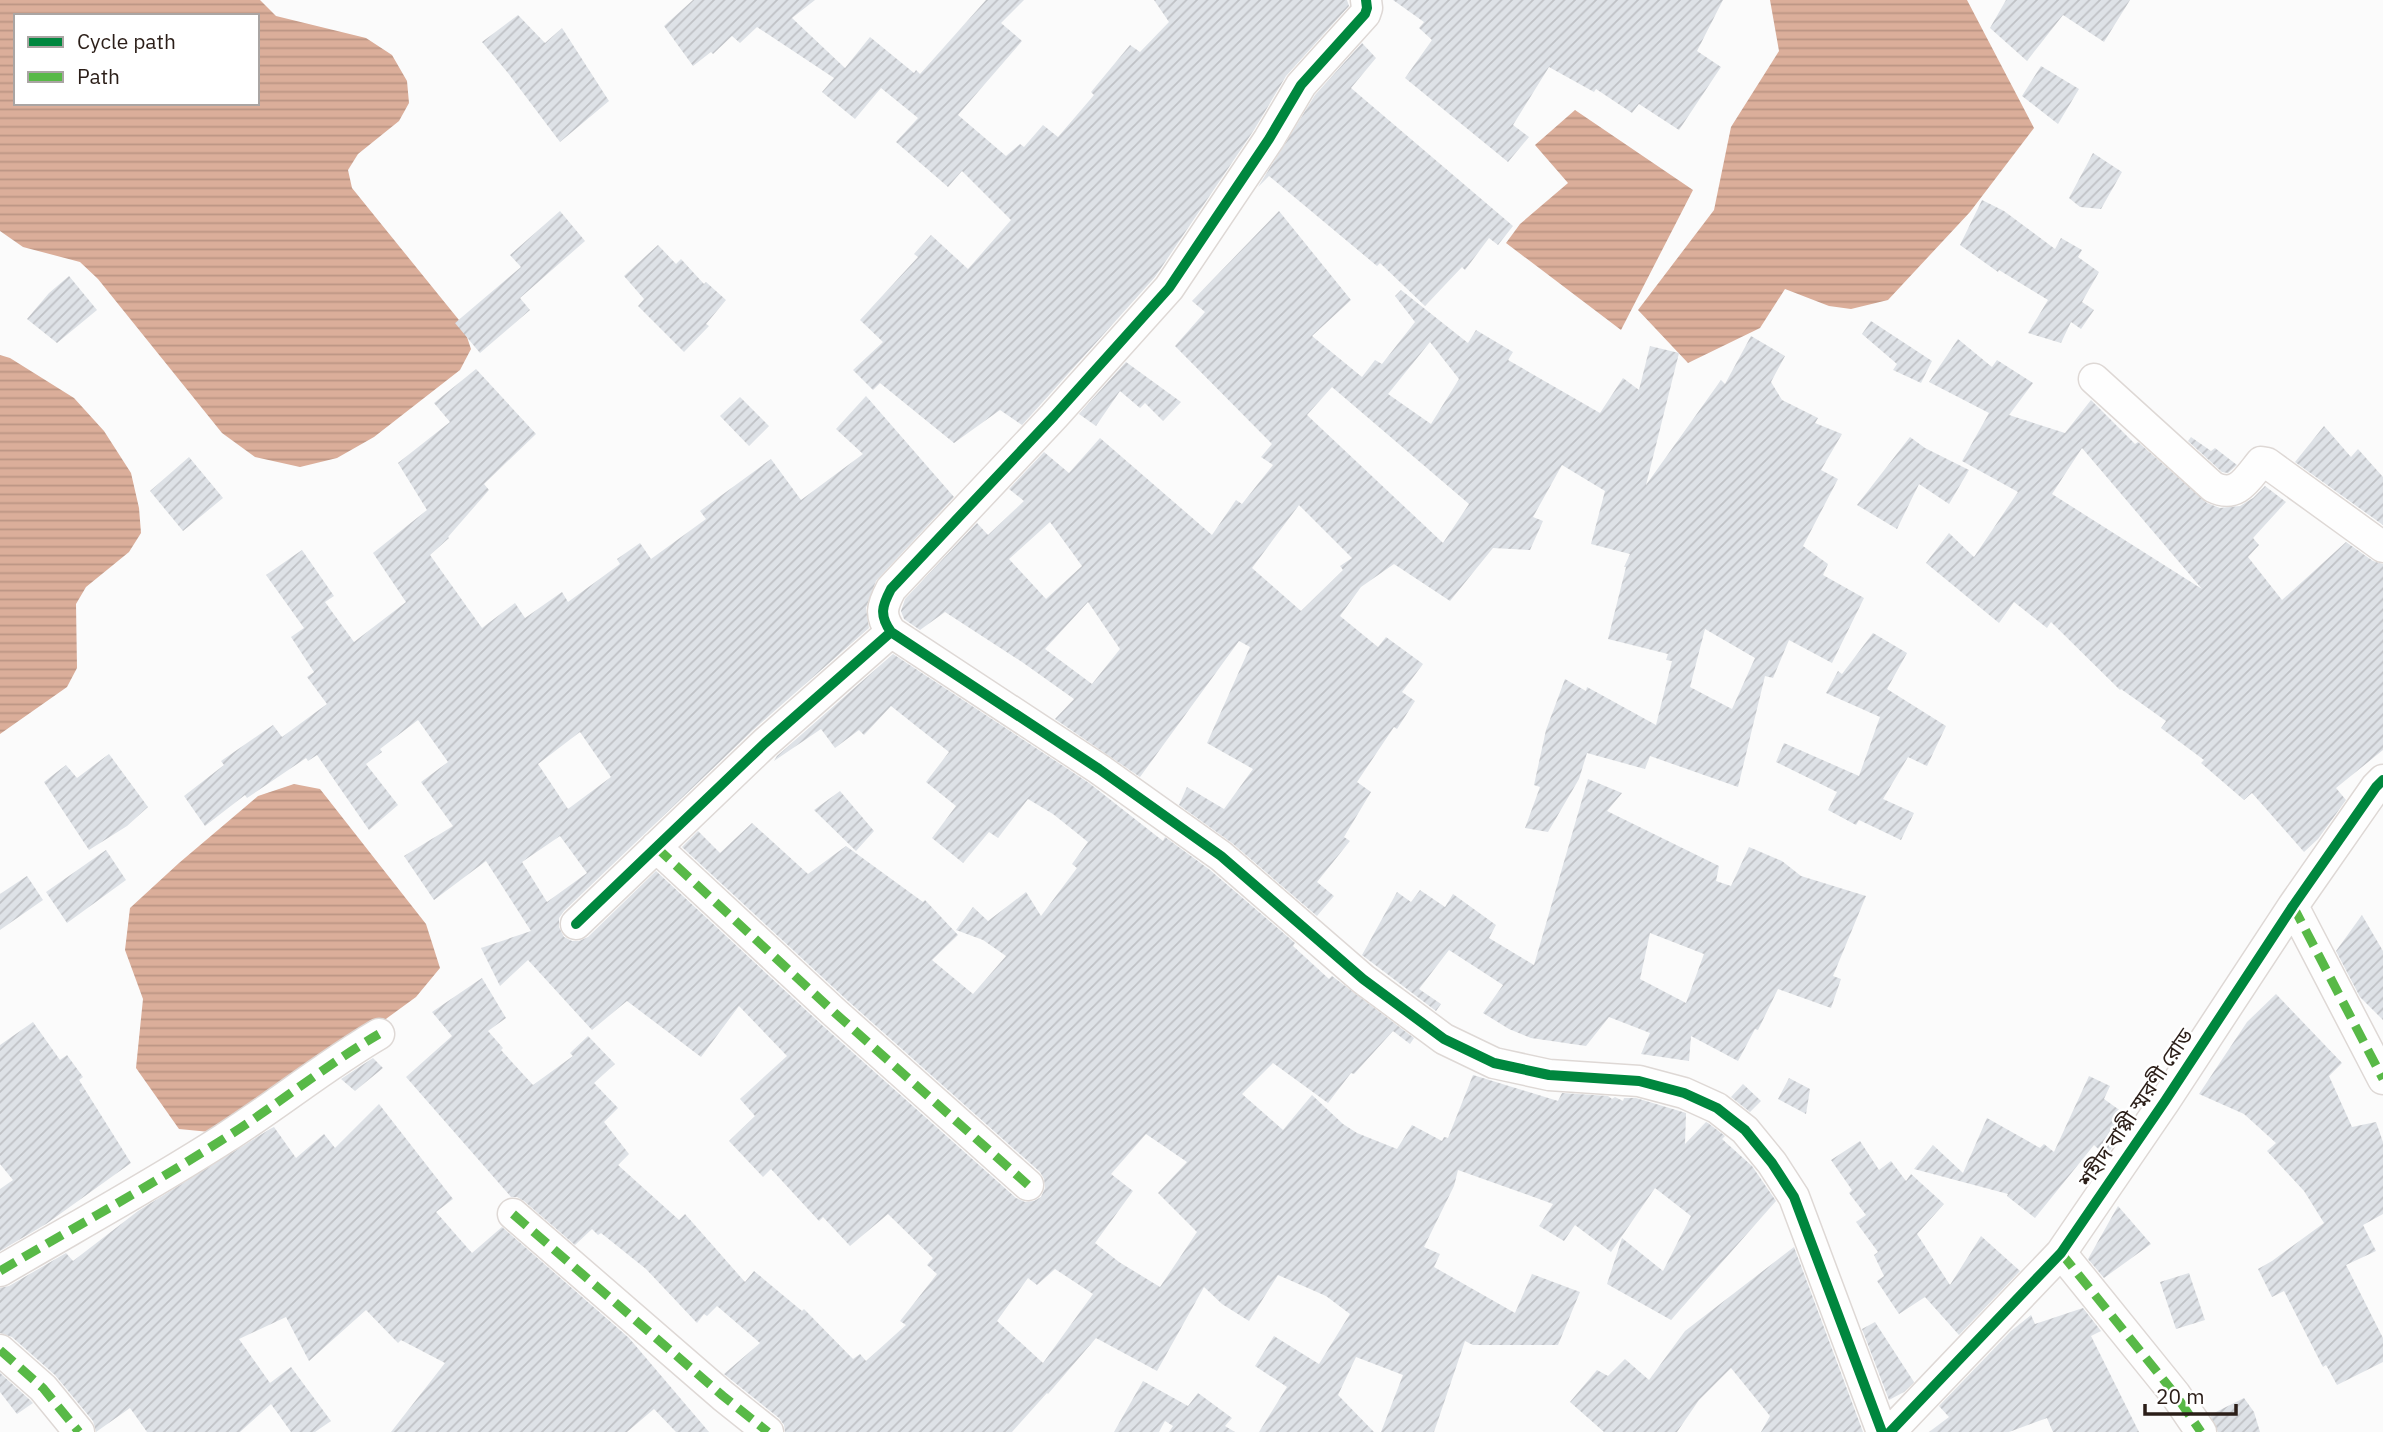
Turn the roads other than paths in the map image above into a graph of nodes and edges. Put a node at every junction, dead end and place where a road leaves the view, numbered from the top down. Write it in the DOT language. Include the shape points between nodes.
graph roads {
  1 [pos="1366,0"];
  2 [pos="2094,379"];
  3 [pos="2383,547"];
  4 [pos="891,632"];
  5 [pos="2383,780"];
  6 [pos="656,847"];
  7 [pos="2293,906"];
  8 [pos="576,924"];
  9 [pos="379,1034"];
  10 [pos="2383,1079"];
  11 [pos="1028,1185"];
  12 [pos="513,1214"];
  13 [pos="2061,1253"];
  14 [pos="0,1271"];
  15 [pos="0,1350"];
  16 [pos="79,1432"];
  17 [pos="768,1432"];
  18 [pos="1882,1432"];
  19 [pos="1890,1432"];
  20 [pos="2201,1432"];
  1 -- 4 [label="street" via="1365,15 1301,85 1169,288 891,589 882,606 883,620"];
  2 -- 3 [label="street" via="2213,487 2224,492 2236,489 2261,462 2267,463"];
  4 -- 6 [label="street"];
  4 -- 18 [label="street" via="1221,856 1363,979 1444,1039 1494,1063 1549,1075 1639,1082 1684,1093 1717,1108 1745,1130 1794,1197"];
  5 -- 7 [label="street, শহীদ বাপ্পী স্মরণী রোড"];
  6 -- 8 [label="street"];
  6 -- 11 [label="street"];
  7 -- 10 [label="street"];
  7 -- 13 [label="street, শহীদ বাপ্পী স্মরণী রোড"];
  9 -- 14 [label="street" via="223,1140"];
  12 -- 17 [label="street"];
  13 -- 19 [label="street, শহীদ বাপ্পী স্মরণী রোড"];
  13 -- 20 [label="street"];
  15 -- 16 [label="street" via="43,1388"];
}
